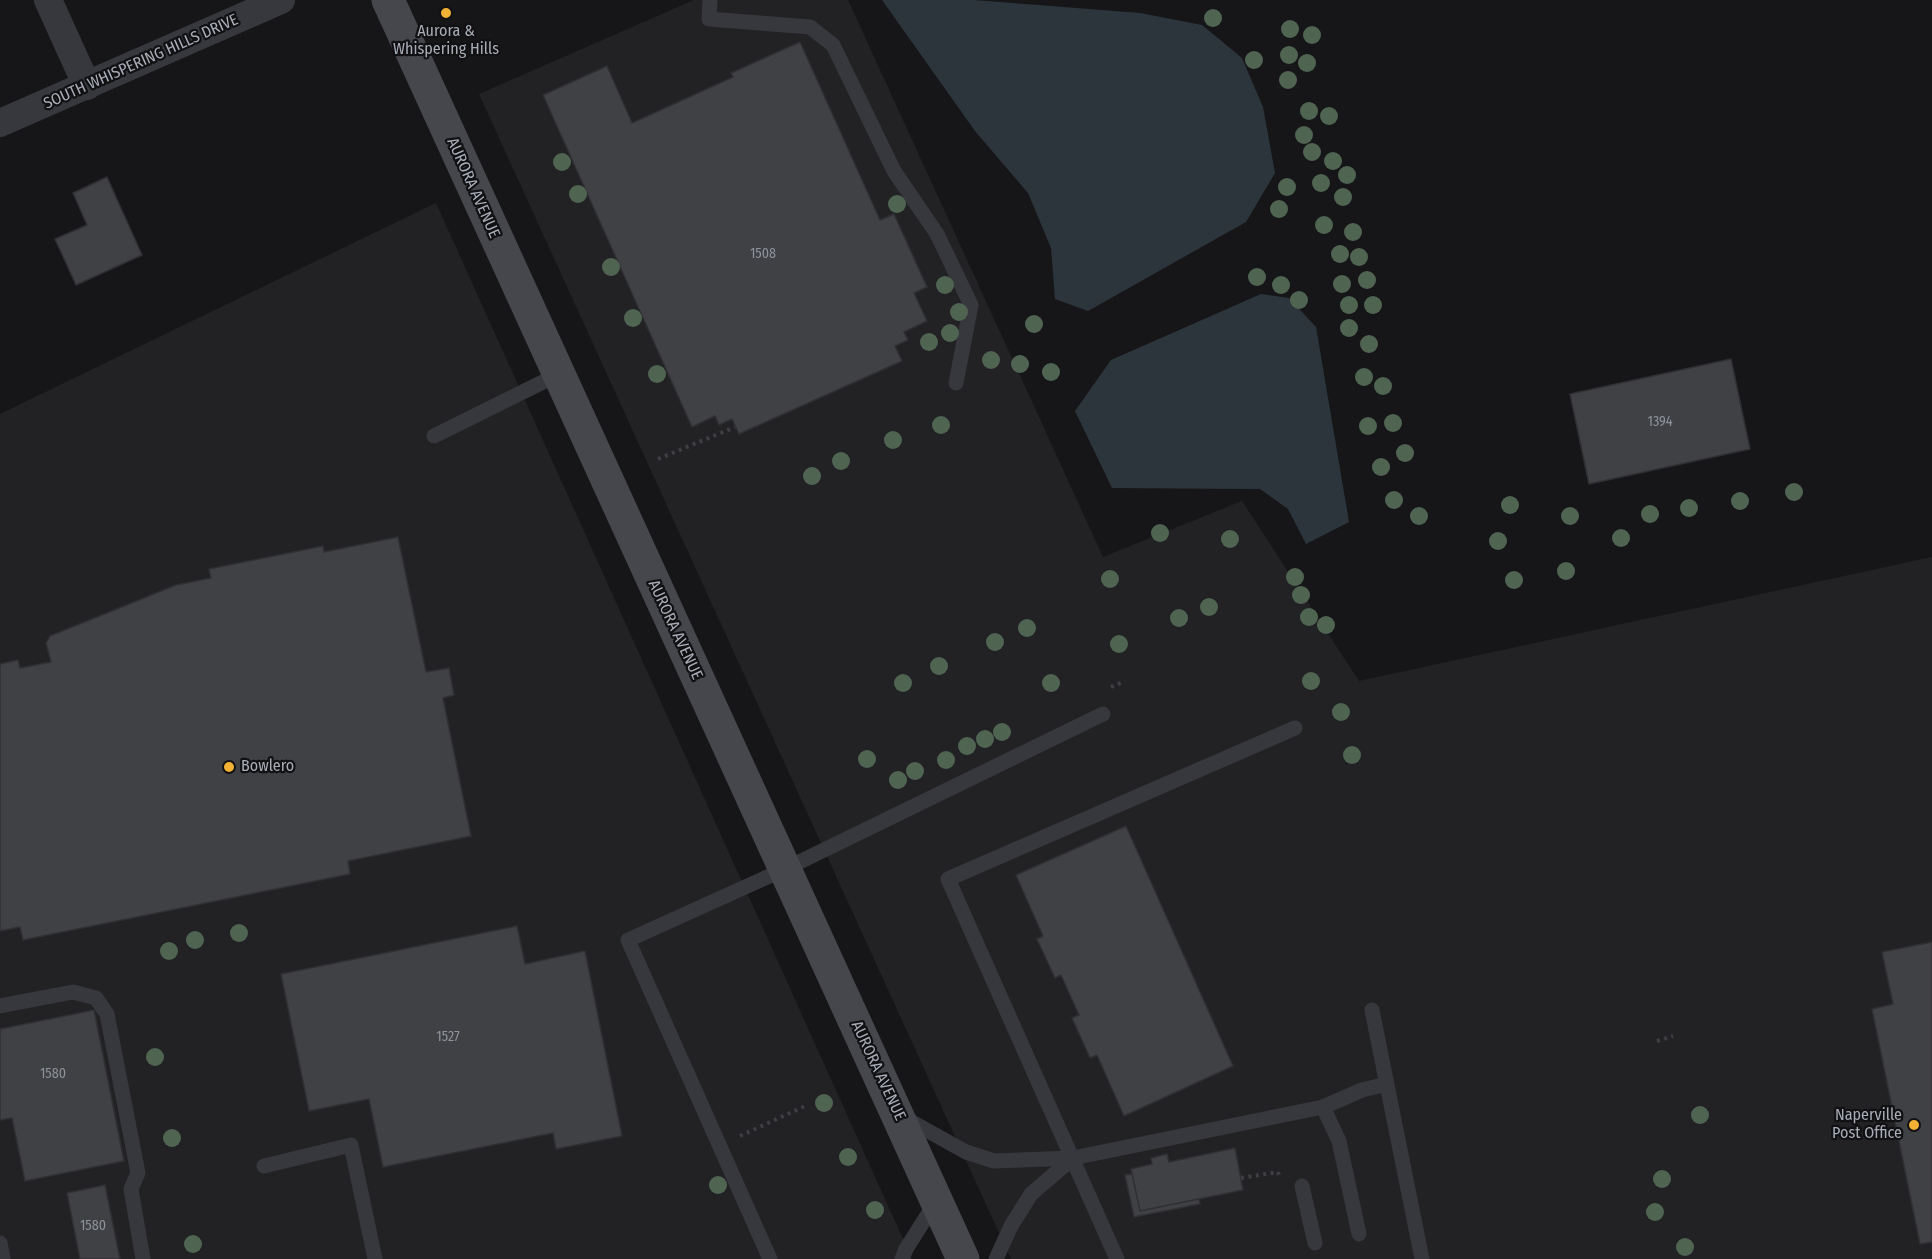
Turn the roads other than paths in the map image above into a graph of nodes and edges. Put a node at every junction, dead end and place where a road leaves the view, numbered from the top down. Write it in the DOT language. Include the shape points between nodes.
graph roads {
  1 [pos="48,0"];
  2 [pos="282,0"];
  3 [pos="388,0"];
  4 [pos="710,0"];
  5 [pos="87,86"];
  6 [pos="0,123"];
  7 [pos="557,375"];
  8 [pos="956,383"];
  9 [pos="434,436"];
  10 [pos="1103,714"];
  11 [pos="1295,728"];
  12 [pos="785,869"];
  13 [pos="0,1006"];
  14 [pos="1372,1010"];
  15 [pos="1387,1084"];
  16 [pos="1323,1107"];
  17 [pos="897,1114"];
  18 [pos="1073,1158"];
  19 [pos="264,1166"];
  20 [pos="1302,1186"];
  21 [pos="937,1200"];
  22 [pos="1359,1234"];
  23 [pos="0,1243"];
  24 [pos="1315,1244"];
  25 [pos="3,1259"];
  26 [pos="142,1259"];
  27 [pos="375,1259"];
  28 [pos="770,1259"];
  29 [pos="902,1259"];
  30 [pos="963,1259"];
  31 [pos="996,1259"];
  32 [pos="1117,1259"];
  33 [pos="1422,1259"];
  1 -- 5 [label="street"];
  2 -- 5 [label="street, SOUTH WHISPERING HILLS DRIVE"];
  3 -- 7 [label="main road, AURORA AVENUE"];
  4 -- 8 [label="lane" via="709,20 810,27 833,45 894,171 936,234 971,305"];
  5 -- 6 [label="street, SOUTH WHISPERING HILLS DRIVE"];
  7 -- 9 [label="lane"];
  7 -- 12 [label="main road, AURORA AVENUE"];
  10 -- 12 [label="lane"];
  11 -- 18 [label="lane" via="948,879"];
  12 -- 17 [label="main road, AURORA AVENUE"];
  12 -- 28 [label="lane" via="628,940"];
  13 -- 26 [label="lane" via="73,993 96,998 107,1014 138,1173 131,1190"];
  14 -- 15 [label="lane"];
  15 -- 16 [label="lane"];
  15 -- 33 [label="lane"];
  16 -- 18 [label="lane"];
  16 -- 22 [label="lane" via="1339,1141"];
  17 -- 18 [label="lane" via="966,1152 994,1161"];
  17 -- 21 [label="main road, AURORA AVENUE"];
  18 -- 31 [label="lane" via="1030,1194"];
  18 -- 32 [label="lane"];
  19 -- 27 [label="lane" via="351,1145"];
  20 -- 24 [label="lane"];
  21 -- 29 [label="lane"];
  21 -- 30 [label="main road, AURORA AVENUE"];
  23 -- 25 [label="lane"];
}
